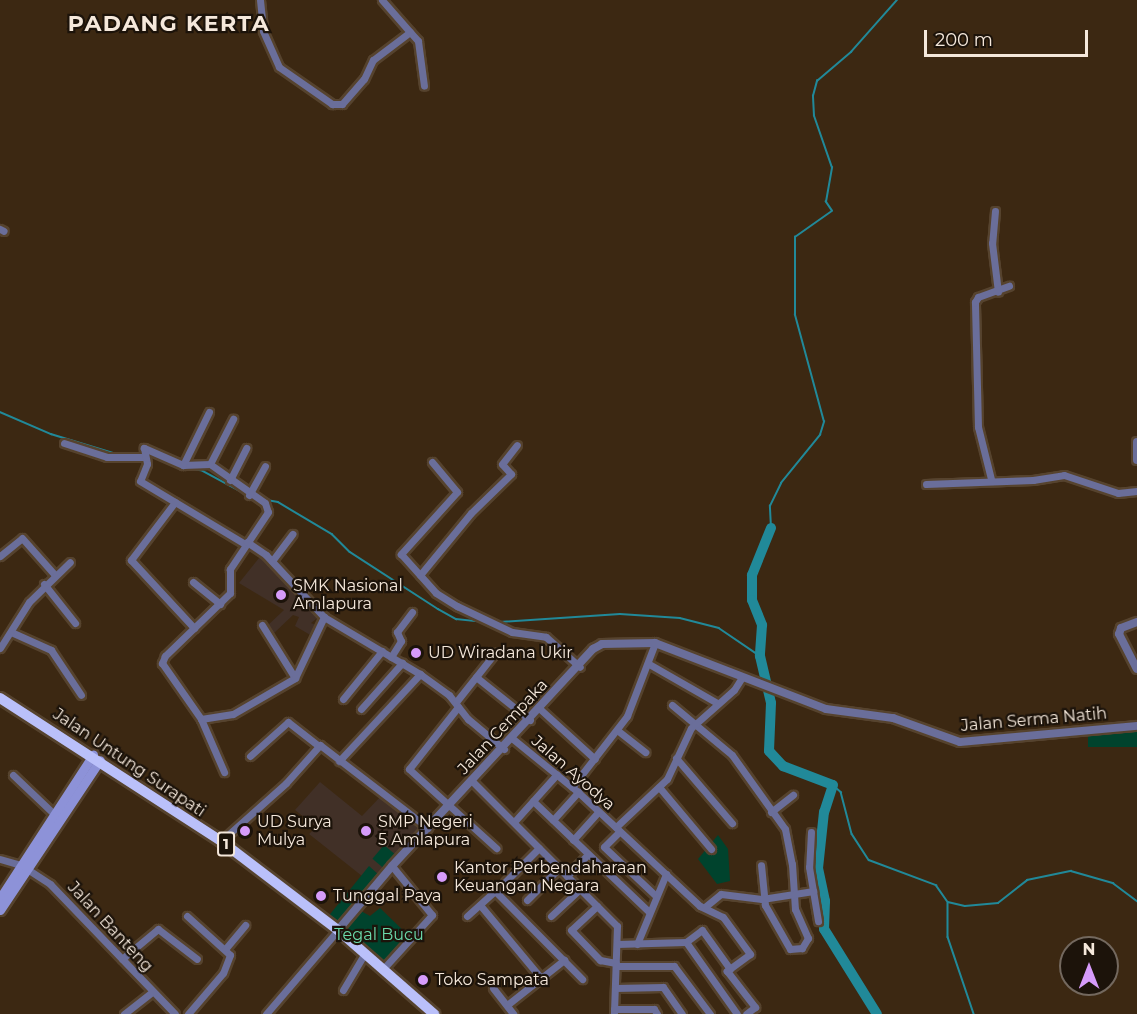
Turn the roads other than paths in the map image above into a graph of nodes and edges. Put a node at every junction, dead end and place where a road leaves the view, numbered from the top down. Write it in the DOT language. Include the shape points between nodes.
graph roads {
  1 [pos="260,0"];
  2 [pos="382,0"];
  3 [pos="410,32"];
  4 [pos="424,86"];
  5 [pos="995,211"];
  6 [pos="1009,286"];
  7 [pos="998,292"];
  8 [pos="209,412"];
  9 [pos="233,418"];
  10 [pos="1137,442"];
  11 [pos="64,443"];
  12 [pos="517,445"];
  13 [pos="246,448"];
  14 [pos="144,454"];
  15 [pos="1137,460"];
  16 [pos="432,462"];
  17 [pos="210,464"];
  18 [pos="183,465"];
  19 [pos="265,466"];
  20 [pos="991,479"];
  21 [pos="230,480"];
  22 [pos="926,484"];
  23 [pos="1137,491"];
  24 [pos="249,495"];
  25 [pos="175,502"];
  26 [pos="292,534"];
  27 [pos="246,543"];
  28 [pos="0,556"];
  29 [pos="272,561"];
  30 [pos="70,562"];
  31 [pos="55,575"];
  32 [pos="420,575"];
  33 [pos="193,582"];
  34 [pos="45,584"];
  35 [pos="220,604"];
  36 [pos="412,612"];
  37 [pos="324,617"];
  38 [pos="1137,622"];
  39 [pos="75,623"];
  40 [pos="261,625"];
  41 [pos="194,628"];
  42 [pos="11,632"];
  43 [pos="656,643"];
  44 [pos="0,648"];
  45 [pos="382,651"];
  46 [pos="495,653"];
  47 [pos="391,657"];
  48 [pos="402,663"];
  49 [pos="649,664"];
  50 [pos="580,667"];
  51 [pos="1137,669"];
  52 [pos="420,674"];
  53 [pos="476,677"];
  54 [pos="295,678"];
  55 [pos="746,678"];
  56 [pos="81,694"];
  57 [pos="797,696"];
  58 [pos="0,698"];
  59 [pos="343,699"];
  60 [pos="717,703"];
  61 [pos="457,705"];
  62 [pos="672,705"];
  63 [pos="361,709"];
  64 [pos="540,709"];
  65 [pos="201,719"];
  66 [pos="530,720"];
  67 [pos="694,723"];
  68 [pos="1137,726"];
  69 [pos="617,730"];
  70 [pos="513,739"];
  71 [pos="317,746"];
  72 [pos="504,749"];
  73 [pos="645,752"];
  74 [pos="250,756"];
  75 [pos="96,758"];
  76 [pos="676,758"];
  77 [pos="595,759"];
  78 [pos="339,761"];
  79 [pos="224,772"];
  80 [pos="557,774"];
  81 [pos="13,775"];
  82 [pos="472,781"];
  83 [pos="659,787"];
  84 [pos="575,790"];
  85 [pos="793,795"];
  86 [pos="533,801"];
  87 [pos="450,805"];
  88 [pos="598,812"];
  89 [pos="771,812"];
  90 [pos="54,814"];
  91 [pos="553,820"];
  92 [pos="514,822"];
  93 [pos="732,823"];
  94 [pos="428,828"];
  95 [pos="618,829"];
  96 [pos="811,832"];
  97 [pos="573,840"];
  98 [pos="221,841"];
  99 [pos="496,848"];
  100 [pos="539,848"];
  101 [pos="711,849"];
  102 [pos="587,855"];
  103 [pos="0,859"];
  104 [pos="761,865"];
  105 [pos="24,866"];
  106 [pos="392,866"];
  107 [pos="559,868"];
  108 [pos="666,874"];
  109 [pos="567,876"];
  110 [pos="505,882"];
  111 [pos="579,889"];
  112 [pos="813,891"];
  113 [pos="794,893"];
  114 [pos="656,896"];
  115 [pos="0,898"];
  116 [pos="762,899"];
  117 [pos="527,900"];
  118 [pos="480,905"];
  119 [pos="597,906"];
  120 [pos="706,906"];
  121 [pos="0,910"];
  122 [pos="649,912"];
  123 [pos="188,916"];
  124 [pos="467,916"];
  125 [pos="551,916"];
  126 [pos="818,921"];
  127 [pos="245,925"];
  128 [pos="338,930"];
  129 [pos="686,942"];
  130 [pos="617,944"];
  131 [pos="637,944"];
  132 [pos="226,948"];
  133 [pos="365,953"];
  134 [pos="122,959"];
  135 [pos="197,959"];
  136 [pos="564,960"];
  137 [pos="616,964"];
  138 [pos="383,969"];
  139 [pos="730,969"];
  140 [pos="541,978"];
  141 [pos="582,979"];
  142 [pos="493,988"];
  143 [pos="615,988"];
  144 [pos="343,990"];
  145 [pos="152,992"];
  146 [pos="507,1005"];
  147 [pos="614,1012"];
  148 [pos="124,1014"];
  149 [pos="175,1014"];
  150 [pos="188,1014"];
  151 [pos="266,1014"];
  152 [pos="434,1014"];
  153 [pos="513,1014"];
  154 [pos="657,1014"];
  155 [pos="682,1014"];
  156 [pos="710,1014"];
  157 [pos="737,1014"];
  158 [pos="746,1014"];
  1 -- 3 [label="street" via="263,31 279,68 335,105 342,104 358,87 373,60"];
  2 -- 3 [label="street"];
  3 -- 4 [label="street" via="418,41"];
  5 -- 7 [label="street" via="992,243"];
  6 -- 7 [label="street"];
  7 -- 20 [label="street" via="978,297 975,302 978,427"];
  8 -- 18 [label="street"];
  9 -- 17 [label="street"];
  10 -- 15 [label="street"];
  11 -- 14 [label="street" via="107,457"];
  12 -- 32 [label="street" via="502,464 511,474 471,513"];
  13 -- 21 [label="street"];
  14 -- 18 [label="street" via="150,449"];
  14 -- 25 [label="street" via="147,467 141,483"];
  16 -- 32 [label="street" via="457,492 401,554"];
  17 -- 18 [label="street"];
  17 -- 21 [label="street"];
  19 -- 24 [label="street"];
  20 -- 22 [label="street"];
  20 -- 23 [label="street" via="1033,480 1064,475 1118,492"];
  21 -- 24 [label="street"];
  24 -- 27 [label="street" via="268,509"];
  25 -- 27 [label="street"];
  25 -- 41 [label="street" via="131,560"];
  26 -- 29 [label="street"];
  27 -- 29 [label="street"];
  27 -- 35 [label="street" via="229,574 232,590"];
  28 -- 31 [label="street" via="22,538"];
  29 -- 37 [label="street"];
  30 -- 31 [label="street"];
  31 -- 34 [label="street"];
  32 -- 50 [label="street" via="436,593 487,622 512,632 546,636"];
  33 -- 35 [label="street"];
  34 -- 39 [label="street"];
  34 -- 42 [label="street" via="28,602"];
  35 -- 41 [label="street"];
  36 -- 47 [label="street" via="398,632 401,641"];
  37 -- 45 [label="street"];
  37 -- 54 [label="street"];
  38 -- 51 [label="street" via="1121,628 1119,634"];
  40 -- 54 [label="street"];
  41 -- 65 [label="street" via="162,663"];
  42 -- 44 [label="street"];
  42 -- 56 [label="street" via="51,650"];
  43 -- 49 [label="street"];
  43 -- 50 [label="street, Jalan Cempaka" via="602,645"];
  43 -- 55 [label="street, Jalan Cempaka"];
  45 -- 47 [label="street"];
  45 -- 59 [label="street"];
  46 -- 53 [label="street"];
  47 -- 48 [label="street"];
  48 -- 52 [label="street"];
  48 -- 63 [label="street"];
  49 -- 60 [label="street"];
  49 -- 69 [label="street"];
  50 -- 64 [label="street, Jalan Cempaka"];
  52 -- 61 [label="street"];
  52 -- 78 [label="street"];
  53 -- 61 [label="street"];
  53 -- 66 [label="street"];
  54 -- 65 [label="street" via="233,714"];
  55 -- 57 [label="street, Jalan Cempaka"];
  55 -- 60 [label="street, Jalan Ayodya"];
  57 -- 68 [label="street, Jalan Serma Natih" via="839,712 892,718 960,742"];
  58 -- 75 [label="highway, Jalan Untung Surapati / 1"];
  60 -- 67 [label="street, Jalan Ayodya"];
  61 -- 72 [label="street"];
  61 -- 87 [label="street" via="409,766 414,775"];
  62 -- 67 [label="street"];
  64 -- 66 [label="street, Jalan Cempaka"];
  64 -- 77 [label="street"];
  65 -- 79 [label="street"];
  66 -- 70 [label="street, Jalan Cempaka"];
  67 -- 76 [label="street, Jalan Ayodya"];
  67 -- 89 [label="street" via="732,755"];
  69 -- 73 [label="street"];
  69 -- 77 [label="street"];
  70 -- 72 [label="street, Jalan Cempaka"];
  70 -- 80 [label="street, Jalan Ayodya"];
  71 -- 74 [label="street" via="289,722"];
  71 -- 78 [label="street" via="327,748"];
  71 -- 98 [label="street" via="286,783"];
  72 -- 82 [label="street, Jalan Cempaka"];
  75 -- 90 [label="main road"];
  75 -- 98 [label="highway, Jalan Untung Surapati / 1"];
  75 -- 105 [label="main road"];
  76 -- 83 [label="street, Jalan Ayodya"];
  76 -- 93 [label="street"];
  77 -- 84 [label="street"];
  78 -- 94 [label="street"];
  80 -- 84 [label="street, Jalan Ayodya"];
  80 -- 86 [label="street"];
  81 -- 90 [label="street"];
  82 -- 87 [label="street, Jalan Cempaka"];
  82 -- 92 [label="street"];
  83 -- 95 [label="street, Jalan Ayodya"];
  83 -- 101 [label="street"];
  84 -- 88 [label="street, Jalan Ayodya"];
  84 -- 91 [label="street"];
  85 -- 89 [label="street"];
  86 -- 91 [label="street"];
  86 -- 92 [label="street"];
  87 -- 94 [label="street, Jalan Cempaka"];
  87 -- 99 [label="street"];
  88 -- 95 [label="street, Jalan Ayodya"];
  88 -- 97 [label="street"];
  89 -- 113 [label="street" via="788,835"];
  90 -- 105 [label="main road"];
  91 -- 97 [label="street"];
  92 -- 100 [label="street"];
  94 -- 106 [label="street, Jalan Cempaka"];
  95 -- 108 [label="street, Jalan Ayodya"];
  95 -- 114 [label="street" via="604,847"];
  96 -- 112 [label="street"];
  97 -- 102 [label="street"];
  98 -- 128 [label="highway, Jalan Untung Surapati / 1"];
  100 -- 107 [label="street"];
  100 -- 110 [label="street"];
  102 -- 109 [label="street"];
  102 -- 122 [label="street"];
  103 -- 105 [label="street"];
  104 -- 116 [label="street"];
  105 -- 115 [label="main road"];
  105 -- 121 [label="main road"];
  105 -- 134 [label="street, Jalan Banteng" via="65,898"];
  106 -- 128 [label="street, Jalan Cempaka"];
  106 -- 138 [label="street" via="432,915"];
  107 -- 109 [label="street"];
  107 -- 117 [label="street"];
  108 -- 114 [label="street"];
  108 -- 120 [label="street, Jalan Ayodya" via="700,906"];
  109 -- 111 [label="street"];
  111 -- 119 [label="street"];
  111 -- 125 [label="street"];
  112 -- 113 [label="street"];
  112 -- 126 [label="street"];
  113 -- 116 [label="street"];
  113 -- 116 [label="street" via="797,917 808,938 796,951 790,949"];
  114 -- 122 [label="street"];
  116 -- 120 [label="street" via="721,894"];
  118 -- 124 [label="street"];
  118 -- 136 [label="street" via="495,891"];
  118 -- 140 [label="street"];
  119 -- 130 [label="street" via="617,926"];
  119 -- 137 [label="street" via="571,930 600,960"];
  120 -- 139 [label="street, Jalan Ayodya" via="723,917 750,954"];
  122 -- 131 [label="street"];
  123 -- 132 [label="street"];
  127 -- 132 [label="street"];
  128 -- 133 [label="highway, Jalan Untung Surapati / 1"];
  128 -- 151 [label="street"];
  129 -- 131 [label="street"];
  129 -- 139 [label="street" via="702,930"];
  129 -- 157 [label="street"];
  130 -- 131 [label="street"];
  130 -- 137 [label="street"];
  132 -- 150 [label="street" via="230,955 228,966"];
  133 -- 138 [label="highway, Jalan Untung Surapati / 1"];
  133 -- 144 [label="street"];
  134 -- 135 [label="street" via="158,929"];
  134 -- 145 [label="street, Jalan Banteng"];
  136 -- 140 [label="street"];
  136 -- 141 [label="street"];
  137 -- 143 [label="street"];
  137 -- 156 [label="street" via="674,966"];
  138 -- 152 [label="highway, Jalan Untung Surapati / 1"];
  139 -- 158 [label="street" via="727,971 755,1007"];
  140 -- 146 [label="street"];
  142 -- 146 [label="street"];
  143 -- 147 [label="street"];
  143 -- 155 [label="street" via="663,987"];
  145 -- 148 [label="street"];
  145 -- 149 [label="street, Jalan Banteng"];
  146 -- 153 [label="street"];
  147 -- 154 [label="street" via="654,1009"];
}
